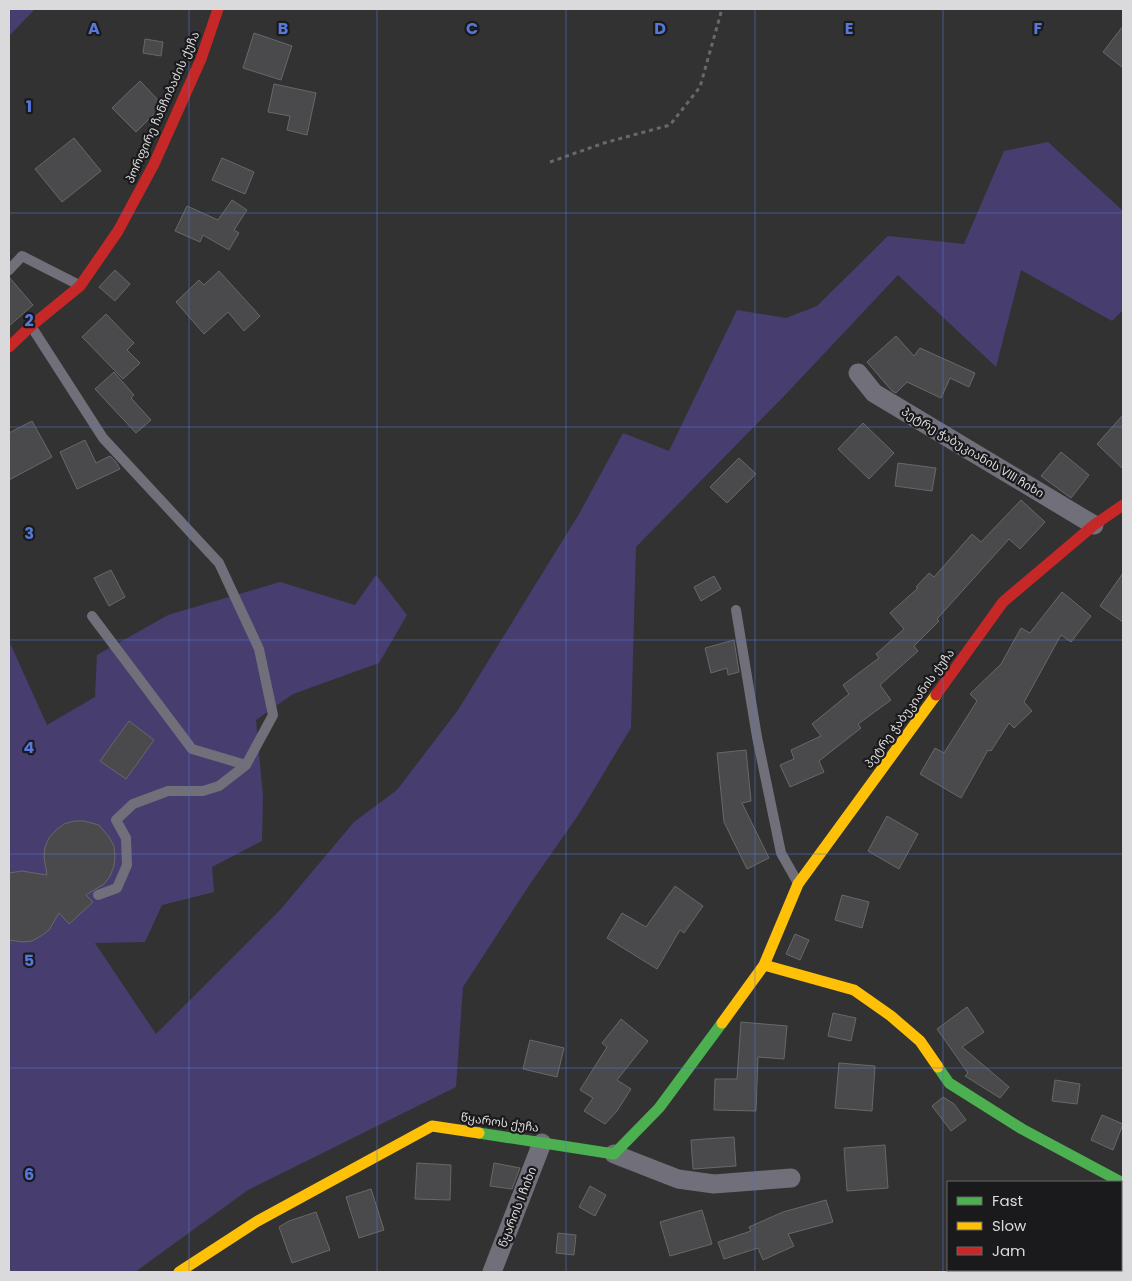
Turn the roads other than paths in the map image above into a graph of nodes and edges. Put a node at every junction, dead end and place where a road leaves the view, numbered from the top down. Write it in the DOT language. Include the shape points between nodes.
graph roads {
  1 [pos="218,9"];
  2 [pos="9,270"];
  3 [pos="80,286"];
  4 [pos="31,326"];
  5 [pos="9,347"];
  6 [pos="858,373"];
  7 [pos="1123,505"];
  8 [pos="1094,524"];
  9 [pos="736,610"];
  10 [pos="92,616"];
  11 [pos="246,765"];
  12 [pos="798,884"];
  13 [pos="98,895"];
  14 [pos="764,965"];
  15 [pos="542,1143"];
  16 [pos="614,1154"];
  17 [pos="791,1178"];
  18 [pos="1117,1181"];
  19 [pos="179,1272"];
  20 [pos="492,1272"];
  1 -- 3 [label="street, პორფირე ჩანჩიბაძის ქუჩა" via="201,59 154,164 118,231"];
  2 -- 3 [label="lane" via="22,256"];
  3 -- 4 [label="street, პორფირე ჩანჩიბაძის ქუჩა"];
  4 -- 5 [label="street, პორფირე ჩანჩიბაძის ქუჩა"];
  4 -- 11 [label="lane" via="103,438 219,563 259,649 273,715"];
  6 -- 8 [label="street, პეტრე ჭაბუკიანის VIII ჩიხი" via="874,393"];
  7 -- 8 [label="street, პეტრე ჭაბუკიანის ქუჩა"];
  8 -- 12 [label="street, პეტრე ჭაბუკიანის ქუჩა" via="1003,602"];
  9 -- 12 [label="lane" via="781,853"];
  10 -- 11 [label="lane" via="192,749"];
  11 -- 13 [label="lane" via="219,786 203,791 168,792 133,804 116,820 126,838 127,866 117,888"];
  12 -- 14 [label="street, პეტრე ჭაბუკიანის ქუჩა"];
  14 -- 16 [label="street" via="659,1108"];
  14 -- 18 [label="street" via="854,990 920,1041 949,1083 1022,1129"];
  15 -- 16 [label="street, წყაროს ქუჩა"];
  15 -- 19 [label="street, წყაროს ქუჩა" via="432,1126 256,1222"];
  15 -- 20 [label="street, წყაროს I ჩიხი"];
  16 -- 17 [label="street" via="678,1179 714,1184"];
}
